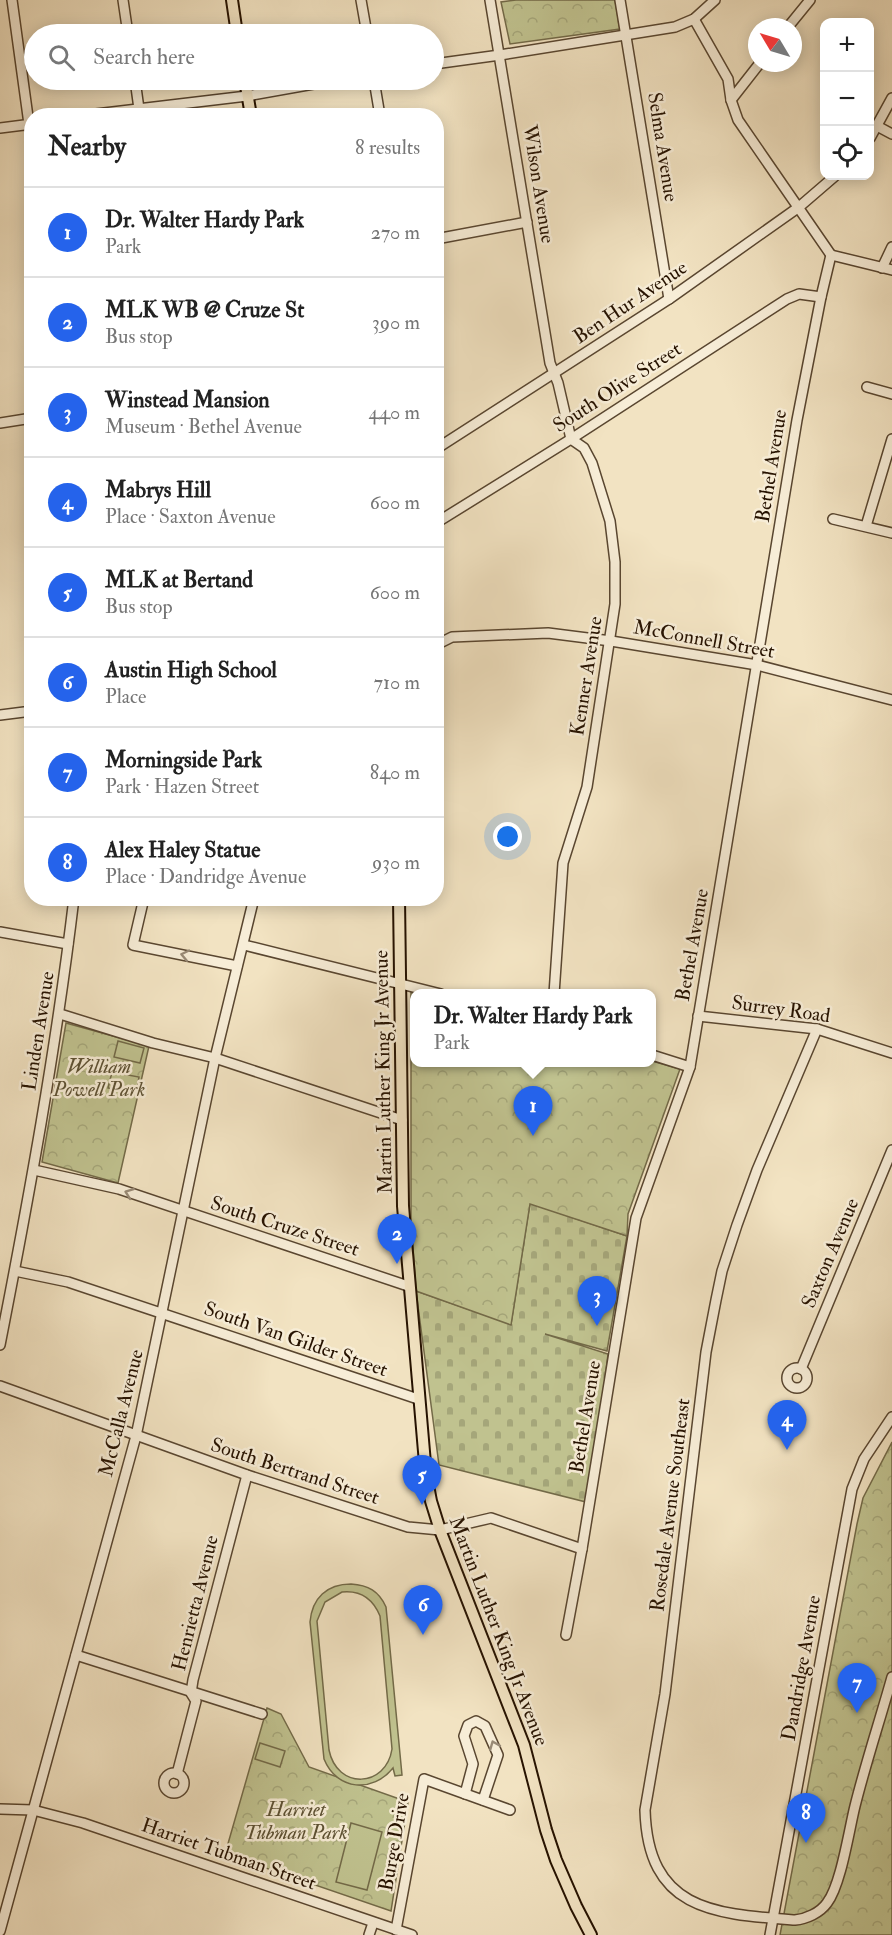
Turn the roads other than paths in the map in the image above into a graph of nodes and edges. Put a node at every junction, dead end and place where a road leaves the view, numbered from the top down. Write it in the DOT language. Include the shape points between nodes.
graph roads {
  1 [pos="12,0"];
  2 [pos="123,0"];
  3 [pos="232,0"];
  4 [pos="361,0"];
  5 [pos="490,0"];
  6 [pos="620,0"];
  7 [pos="715,0"];
  8 [pos="810,0"];
  9 [pos="795,18"];
  10 [pos="694,19"];
  11 [pos="127,24"];
  12 [pos="236,24"];
  13 [pos="365,24"];
  14 [pos="626,34"];
  15 [pos="500,55"];
  16 [pos="444,63"];
  17 [pos="753,72"];
  18 [pos="24,83"];
  19 [pos="25,90"];
  20 [pos="137,90"];
  21 [pos="247,90"];
  22 [pos="281,90"];
  23 [pos="376,90"];
  24 [pos="248,96"];
  25 [pos="892,98"];
  26 [pos="730,100"];
  27 [pos="28,108"];
  28 [pos="140,108"];
  29 [pos="162,108"];
  30 [pos="250,108"];
  31 [pos="379,108"];
  32 [pos="24,125"];
  33 [pos="877,126"];
  34 [pos="0,128"];
  35 [pos="874,131"];
  36 [pos="892,134"];
  37 [pos="830,180"];
  38 [pos="799,207"];
  39 [pos="527,222"];
  40 [pos="444,237"];
  41 [pos="892,247"];
  42 [pos="831,255"];
  43 [pos="887,269"];
  44 [pos="821,297"];
  45 [pos="669,299"];
  46 [pos="555,373"];
  47 [pos="867,387"];
  48 [pos="892,394"];
  49 [pos="24,419"];
  50 [pos="0,423"];
  51 [pos="571,439"];
  52 [pos="892,439"];
  53 [pos="444,444"];
  54 [pos="444,518"];
  55 [pos="833,519"];
  56 [pos="866,526"];
  57 [pos="892,533"];
  58 [pos="444,641"];
  59 [pos="611,641"];
  60 [pos="757,665"];
  61 [pos="892,700"];
  62 [pos="24,712"];
  63 [pos="0,715"];
  64 [pos="73,906"];
  65 [pos="142,906"];
  66 [pos="252,906"];
  67 [pos="399,906"];
  68 [pos="0,932"];
  69 [pos="68,944"];
  70 [pos="244,945"];
  71 [pos="237,966"];
  72 [pos="399,982"];
  73 [pos="426,989"];
  74 [pos="554,989"];
  75 [pos="60,1014"];
  76 [pos="699,1016"];
  77 [pos="817,1029"];
  78 [pos="892,1053"];
  79 [pos="656,1057"];
  80 [pos="215,1058"];
  81 [pos="690,1067"];
  82 [pos="402,1120"];
  83 [pos="892,1150"];
  84 [pos="33,1170"];
  85 [pos="184,1212"];
  86 [pos="15,1271"];
  87 [pos="408,1286"];
  88 [pos="163,1312"];
  89 [pos="0,1345"];
  90 [pos="801,1369"];
  91 [pos="0,1386"];
  92 [pos="418,1399"];
  93 [pos="892,1417"];
  94 [pos="136,1436"];
  95 [pos="247,1475"];
  96 [pos="440,1530"];
  97 [pos="582,1549"];
  98 [pos="566,1635"];
  99 [pos="76,1655"];
  100 [pos="892,1677"];
  101 [pos="191,1693"];
  102 [pos="262,1714"];
  103 [pos="177,1774"];
  104 [pos="465,1794"];
  105 [pos="483,1800"];
  106 [pos="0,1809"];
  107 [pos="33,1810"];
  108 [pos="510,1810"];
  109 [pos="773,1918"];
  110 [pos="373,1923"];
  111 [pos="396,1930"];
  112 [pos="0,1931"];
  113 [pos="369,1935"];
  114 [pos="412,1935"];
  115 [pos="591,1935"];
  116 [pos="770,1935"];
  1 -- 18 [label="street"];
  2 -- 11 [label="street"];
  3 -- 12 [label="main road"];
  4 -- 13 [label="street"];
  5 -- 15 [label="street, Wilson Avenue"];
  6 -- 14 [label="street, Selma Avenue"];
  7 -- 10 [label="street"];
  8 -- 9 [label="street"];
  10 -- 14 [label="street" via="680,26"];
  10 -- 26 [label="street" via="728,79"];
  14 -- 15 [label="street"];
  14 -- 45 [label="street, Selma Avenue"];
  15 -- 16 [label="street"];
  15 -- 39 [label="street, Wilson Avenue"];
  17 -- 26 [label="street"];
  19 -- 27 [label="street"];
  20 -- 28 [label="street"];
  21 -- 24 [label="main road"];
  22 -- 24 [label="street"];
  23 -- 31 [label="street"];
  24 -- 29 [label="street"];
  24 -- 30 [label="main road"];
  25 -- 33 [label="street"];
  26 -- 38 [label="street" via="738,120"];
  32 -- 34 [label="street"];
  33 -- 35 [label="street"];
  33 -- 36 [label="street"];
  37 -- 38 [label="street, Ben Hur Avenue"];
  38 -- 42 [label="street"];
  38 -- 45 [label="street, Ben Hur Avenue"];
  39 -- 40 [label="street"];
  39 -- 46 [label="street, Wilson Avenue" via="550,363"];
  41 -- 43 [label="street"];
  42 -- 43 [label="street"];
  42 -- 44 [label="street, Bethel Avenue"];
  44 -- 51 [label="street, South Olive Street" via="805,293 787,299"];
  44 -- 60 [label="street, Bethel Avenue"];
  45 -- 46 [label="street, Ben Hur Avenue"];
  46 -- 51 [label="street, Kenner Avenue"];
  46 -- 53 [label="street, Ben Hur Avenue"];
  47 -- 48 [label="street"];
  49 -- 50 [label="street"];
  51 -- 54 [label="street, South Olive Street"];
  51 -- 59 [label="street, Kenner Avenue" via="584,448 592,463 610,521 616,583"];
  52 -- 56 [label="street"];
  55 -- 56 [label="street"];
  56 -- 57 [label="street"];
  58 -- 59 [label="street, McConnell Street" via="452,637 548,633"];
  59 -- 60 [label="street, McConnell Street"];
  59 -- 74 [label="street, Kenner Avenue" via="587,787 563,863"];
  60 -- 61 [label="street, McConnell Street"];
  60 -- 76 [label="street, Bethel Avenue"];
  62 -- 63 [label="street"];
  64 -- 69 [label="street, Linden Avenue"];
  71 -- 65 [label="street, one-way" via="134,945"];
  66 -- 70 [label="street, McCalla Avenue"];
  67 -- 72 [label="main road, Martin Luther King Jr Avenue"];
  68 -- 69 [label="street"];
  69 -- 75 [label="street, Linden Avenue"];
  70 -- 71 [label="street, McCalla Avenue"];
  70 -- 72 [label="street"];
  71 -- 80 [label="street, McCalla Avenue"];
  72 -- 73 [label="street"];
  72 -- 82 [label="main road, Martin Luther King Jr Avenue"];
  75 -- 80 [label="street"];
  75 -- 84 [label="street, Linden Avenue"];
  76 -- 77 [label="street, Surrey Road"];
  76 -- 81 [label="street, Bethel Avenue"];
  77 -- 78 [label="street, Surrey Road"];
  77 -- 109 [label="street, Rosedale Avenue Southeast" via="757,1170 722,1271 706,1352 665,1694 645,1810 649,1845 665,1879 677,1893 714,1911"];
  79 -- 81 [label="street"];
  80 -- 82 [label="street"];
  80 -- 85 [label="street, McCalla Avenue"];
  81 -- 97 [label="street, Bethel Avenue" via="636,1218"];
  82 -- 87 [label="main road, Martin Luther King Jr Avenue"];
  83 -- 90 [label="street, Saxton Avenue"];
  85 -- 84 [label="street, South Cruze Street, one-way" via="119,1189"];
  84 -- 86 [label="street, Linden Avenue"];
  85 -- 87 [label="street, South Cruze Street"];
  85 -- 88 [label="street, McCalla Avenue"];
  86 -- 88 [label="street, South Van Gilder Street" via="68,1282"];
  86 -- 89 [label="street, Linden Avenue"];
  87 -- 92 [label="main road, Martin Luther King Jr Avenue"];
  88 -- 92 [label="street, South Van Gilder Street"];
  88 -- 94 [label="street, McCalla Avenue"];
  91 -- 94 [label="street, South Bertrand Street"];
  92 -- 96 [label="main road, Martin Luther King Jr Avenue" via="426,1475"];
  93 -- 109 [label="street, Dandridge Avenue" via="864,1460 852,1489"];
  94 -- 95 [label="street, South Bertrand Street"];
  94 -- 99 [label="street, McCalla Avenue"];
  95 -- 96 [label="street, South Bertrand Street" via="408,1527"];
  95 -- 101 [label="street, Henrietta Avenue"];
  96 -- 97 [label="street, South Bertrand Street" via="491,1518"];
  96 -- 115 [label="main road, Martin Luther King Jr Avenue" via="524,1745 556,1860"];
  97 -- 98 [label="street, Bethel Avenue"];
  99 -- 101 [label="street"];
  99 -- 107 [label="street, McCalla Avenue"];
  100 -- 109 [label="street, Rosedale Avenue Southeast" via="840,1872 828,1903 803,1919"];
  101 -- 102 [label="street"];
  101 -- 103 [label="street, Henrietta Avenue" via="196,1701"];
  104 -- 105 [label="street, Burge Drive"];
  105 -- 104 [label="street, one-way" via="498,1755 485,1726 476,1721 468,1725 464,1736 473,1764"];
  104 -- 111 [label="street, Burge Drive" via="424,1779"];
  105 -- 108 [label="street, Burge Drive"];
  106 -- 107 [label="street, Harriet Tubman Street"];
  107 -- 110 [label="street, Harriet Tubman Street" via="83,1823"];
  107 -- 112 [label="street, McCalla Avenue"];
  109 -- 116 [label="street, Dandridge Avenue"];
  110 -- 111 [label="street, Harriet Tubman Street"];
  110 -- 113 [label="street"];
  111 -- 114 [label="street, Harriet Tubman Street"];
}
